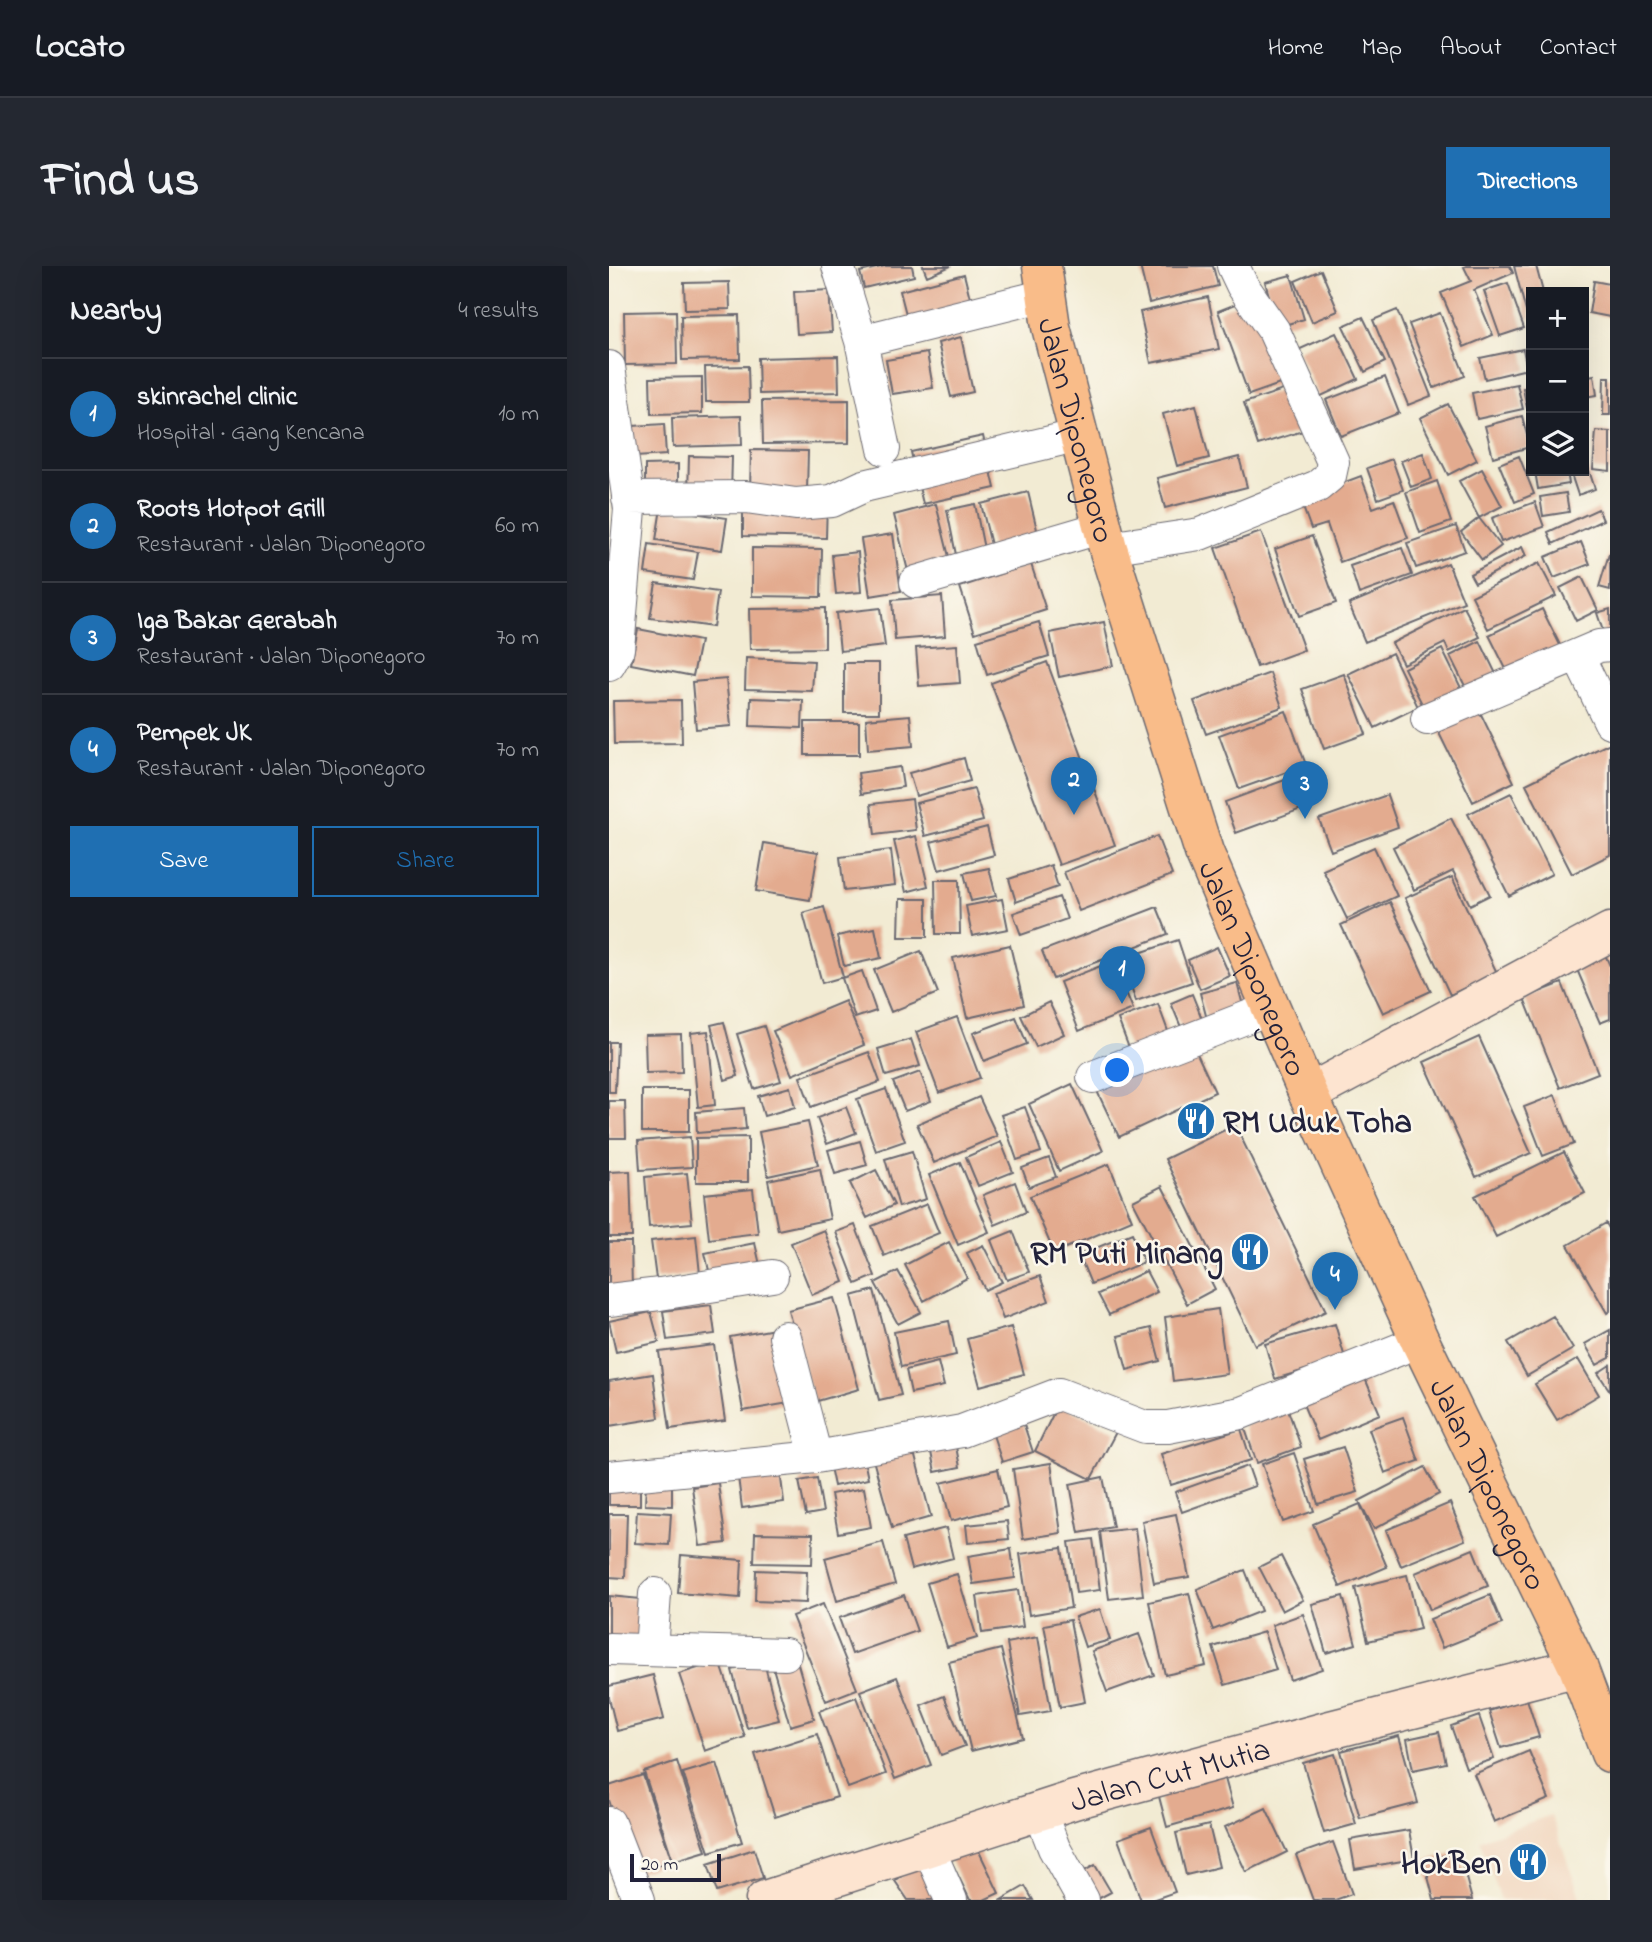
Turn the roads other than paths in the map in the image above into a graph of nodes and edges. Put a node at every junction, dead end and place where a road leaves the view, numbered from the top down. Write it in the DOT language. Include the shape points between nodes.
graph roads {
  1 [pos="838,266"];
  2 [pos="1233,266"];
  3 [pos="1044,280"];
  4 [pos="861,341"];
  5 [pos="609,367"];
  6 [pos="1080,435"];
  7 [pos="884,449"];
  8 [pos="622,505"];
  9 [pos="1106,538"];
  10 [pos="916,582"];
  11 [pos="1610,645"];
  12 [pos="1578,656"];
  13 [pos="609,664"];
  14 [pos="1427,719"];
  15 [pos="1610,722"];
  16 [pos="1610,932"];
  17 [pos="1271,1008"];
  18 [pos="1093,1077"];
  19 [pos="1308,1094"];
  20 [pos="772,1276"];
  21 [pos="609,1300"];
  22 [pos="785,1338"];
  23 [pos="1420,1342"];
  24 [pos="816,1458"];
  25 [pos="609,1477"];
  26 [pos="655,1594"];
  27 [pos="609,1649"];
  28 [pos="652,1650"];
  29 [pos="785,1654"];
  30 [pos="1578,1667"];
  31 [pos="1610,1753"];
  32 [pos="1040,1812"];
  33 [pos="609,1823"];
  34 [pos="928,1847"];
  35 [pos="639,1900"];
  36 [pos="765,1900"];
  37 [pos="951,1900"];
  38 [pos="1083,1900"];
  1 -- 4 [label="street"];
  2 -- 9 [label="street" via="1274,331 1333,462 1330,476 1318,486 1200,534"];
  3 -- 4 [label="street"];
  3 -- 6 [label="main road, Jalan Diponegoro" via="1051,327"];
  4 -- 7 [label="street"];
  5 -- 8 [label="street"];
  6 -- 8 [label="street" via="865,486 832,501 796,504 746,497"];
  6 -- 9 [label="main road, Jalan Diponegoro"];
  8 -- 13 [label="street" via="618,649"];
  9 -- 10 [label="street"];
  9 -- 17 [label="main road, Jalan Diponegoro" via="1204,852"];
  11 -- 12 [label="street"];
  12 -- 14 [label="street"];
  12 -- 15 [label="street"];
  16 -- 19 [label="main road"];
  17 -- 18 [label="street"];
  17 -- 19 [label="main road, Jalan Diponegoro"];
  19 -- 23 [label="main road, Jalan Diponegoro"];
  20 -- 21 [label="street"];
  22 -- 24 [label="street"];
  23 -- 24 [label="street" via="1241,1413 1145,1427 1059,1394 962,1432"];
  23 -- 30 [label="main road, Jalan Diponegoro"];
  24 -- 25 [label="street"];
  26 -- 28 [label="street"];
  27 -- 28 [label="street"];
  28 -- 29 [label="street"];
  30 -- 31 [label="main road, Jalan Diponegoro"];
  30 -- 32 [label="main road, Jalan Cut Mutia" via="1329,1730"];
  32 -- 34 [label="main road, Jalan Cut Mutia"];
  32 -- 38 [label="street"];
  33 -- 35 [label="street"];
  34 -- 36 [label="main road, Jalan Cut Mutia"];
  34 -- 37 [label="street"];
}
